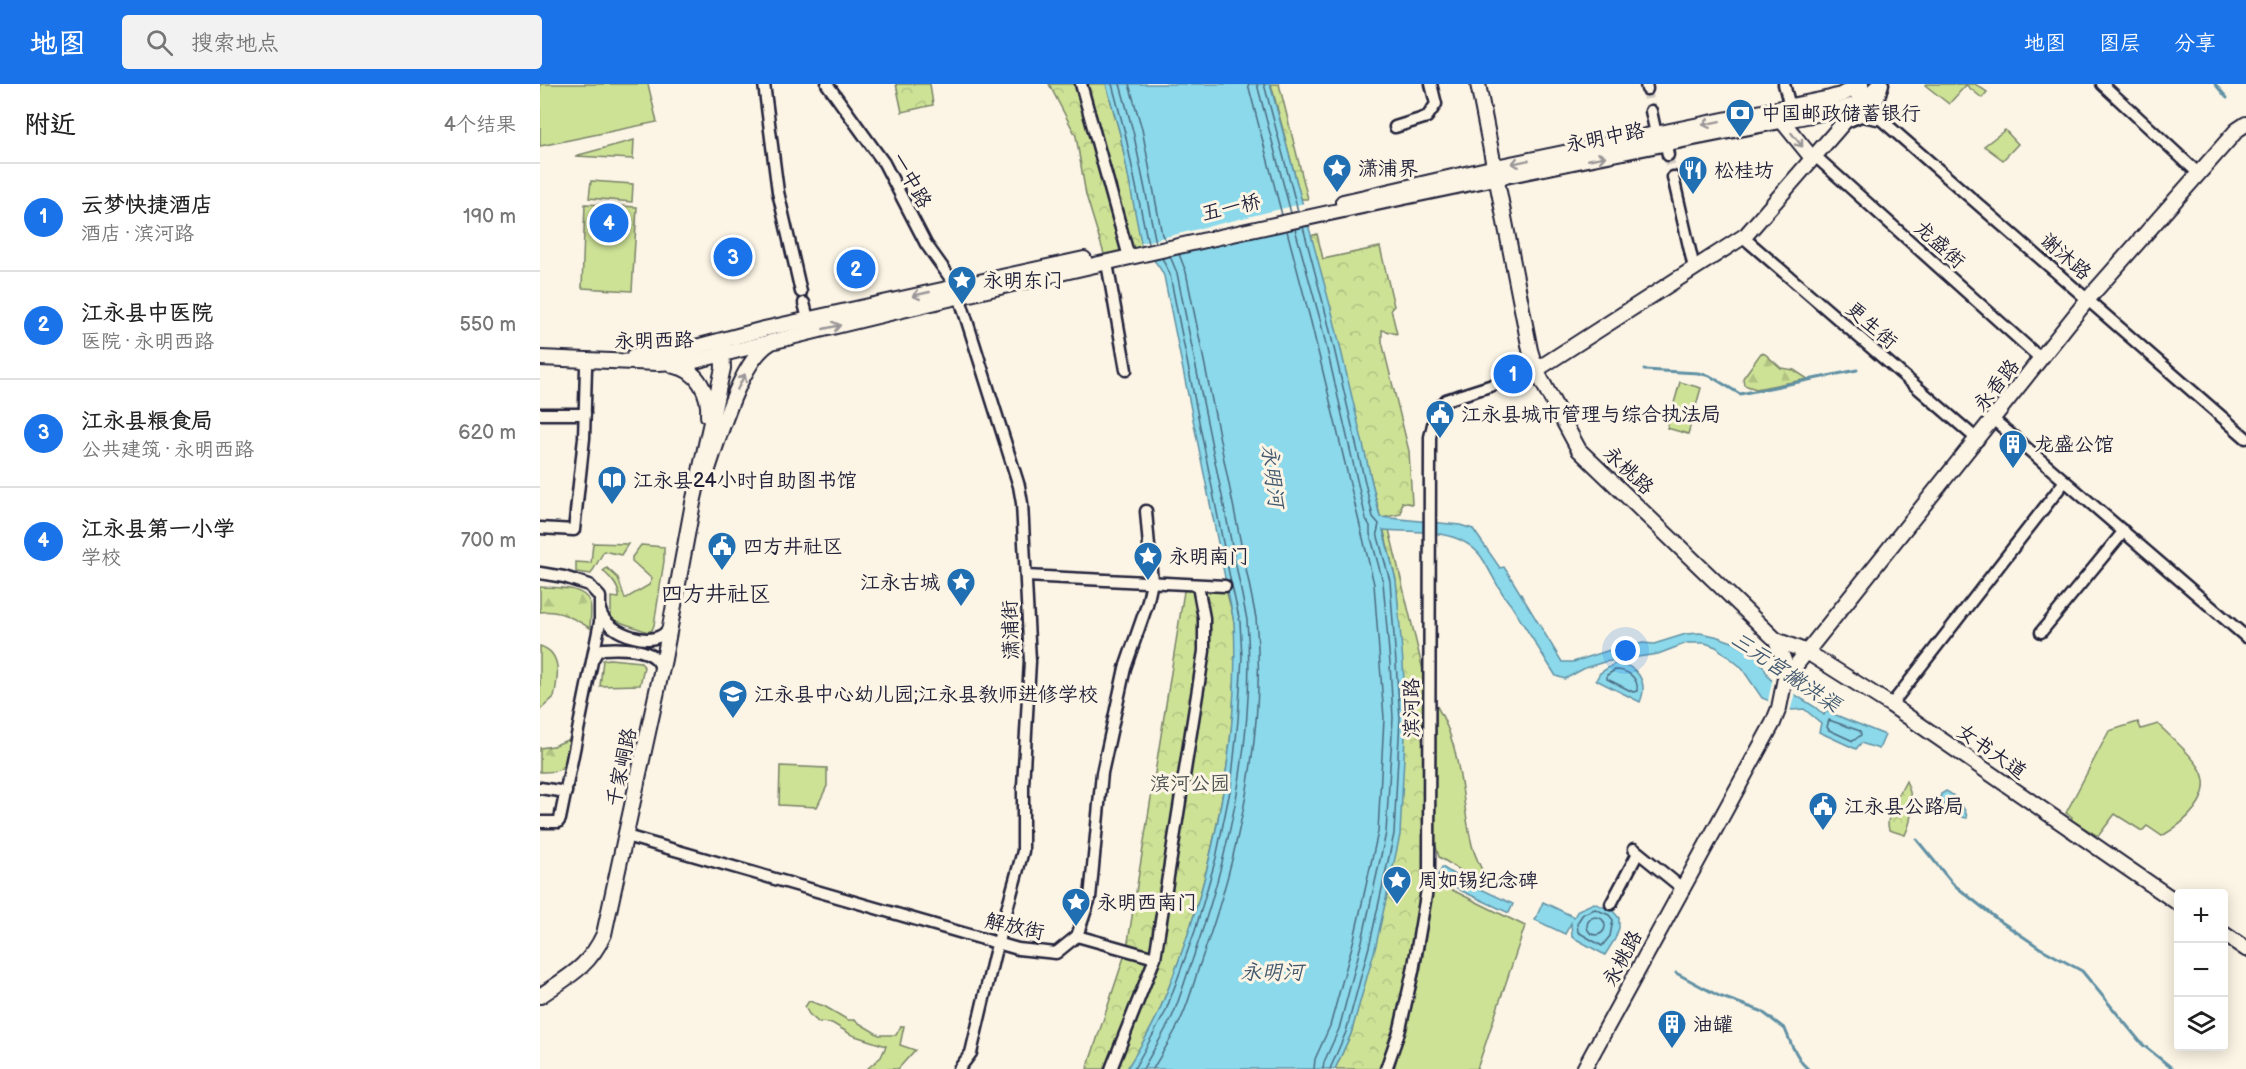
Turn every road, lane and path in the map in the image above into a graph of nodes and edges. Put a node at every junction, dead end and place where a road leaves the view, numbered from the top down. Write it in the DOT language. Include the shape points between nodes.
graph roads {
  1 [pos="764,84"];
  2 [pos="827,84"];
  3 [pos="1081,84"];
  4 [pos="1431,84"];
  5 [pos="1478,84"];
  6 [pos="1784,84"];
  7 [pos="1862,84"];
  8 [pos="1881,84"];
  9 [pos="2102,84"];
  10 [pos="1861,102"];
  11 [pos="1829,105"];
  12 [pos="1790,106"];
  13 [pos="1651,111"];
  14 [pos="1881,120"];
  15 [pos="1782,121"];
  16 [pos="2246,124"];
  17 [pos="1395,127"];
  18 [pos="1836,129"];
  19 [pos="1663,145"];
  20 [pos="1813,157"];
  21 [pos="1497,172"];
  22 [pos="2199,174"];
  23 [pos="1673,177"];
  24 [pos="1329,210"];
  25 [pos="1743,237"];
  26 [pos="1127,250"];
  27 [pos="1144,251"];
  28 [pos="1107,263"];
  29 [pos="1694,268"];
  30 [pos="958,292"];
  31 [pos="2088,299"];
  32 [pos="808,319"];
  33 [pos="775,341"];
  34 [pos="727,346"];
  35 [pos="540,358"];
  36 [pos="2041,359"];
  37 [pos="584,360"];
  38 [pos="599,360"];
  39 [pos="654,363"];
  40 [pos="1126,370"];
  41 [pos="1531,372"];
  42 [pos="1496,384"];
  43 [pos="540,414"];
  44 [pos="585,414"];
  45 [pos="1994,420"];
  46 [pos="2246,438"];
  47 [pos="1978,440"];
  48 [pos="702,464"];
  49 [pos="2065,481"];
  50 [pos="698,496"];
  51 [pos="1146,511"];
  52 [pos="691,518"];
  53 [pos="540,528"];
  54 [pos="2124,531"];
  55 [pos="540,573"];
  56 [pos="1026,576"];
  57 [pos="1152,582"];
  58 [pos="1198,586"];
  59 [pos="1226,586"];
  60 [pos="600,606"];
  61 [pos="672,621"];
  62 [pos="2041,632"];
  63 [pos="2246,637"];
  64 [pos="644,640"];
  65 [pos="1776,640"];
  66 [pos="644,652"];
  67 [pos="1807,652"];
  68 [pos="663,656"];
  69 [pos="592,660"];
  70 [pos="1785,679"];
  71 [pos="1891,705"];
  72 [pos="540,788"];
  73 [pos="566,792"];
  74 [pos="540,822"];
  75 [pos="626,836"];
  76 [pos="1682,888"];
  77 [pos="2174,900"];
  78 [pos="1611,904"];
  79 [pos="1077,936"];
  80 [pos="2228,937"];
  81 [pos="998,942"];
  82 [pos="2246,949"];
  83 [pos="1155,958"];
  84 [pos="540,996"];
  85 [pos="959,1069"];
  86 [pos="1111,1069"];
  87 [pos="1386,1069"];
  88 [pos="1584,1069"];
  1 -- 32 [label="street" via="778,192"];
  2 -- 30 [label="street, 一中路" via="884,163 926,244"];
  3 -- 26 [label="street"];
  4 -- 17 [label="street" via="1436,104 1427,117"];
  5 -- 21 [label="main road, 永桃路"];
  6 -- 12 [label="street"];
  7 -- 10 [label="street" via="1857,93"];
  7 -- 11 [label="main road"];
  8 -- 10 [label="main road, 永明中路"];
  8 -- 14 [label="street" via="1876,107"];
  9 -- 22 [label="street"];
  10 -- 11 [label="main road, 永明中路" via="1843,109"];
  10 -- 14 [label="street, 谢沐路"];
  10 -- 18 [label="main road"];
  11 -- 12 [label="main road, 永明中路"];
  11 -- 15 [label="main road, 永明中路"];
  11 -- 18 [label="main road"];
  12 -- 19 [label="main road, 永明中路, one-way"];
  13 -- 19 [label="street"];
  14 -- 18 [label="street" via="1862,116"];
  14 -- 31 [label="street, 谢沐路"];
  15 -- 19 [label="main road, 永明中路"];
  15 -- 20 [label="main road, one-way"];
  16 -- 22 [label="main road, 永香路"];
  18 -- 20 [label="main road"];
  19 -- 21 [label="main road, 永明中路"];
  20 -- 25 [label="main road"];
  20 -- 36 [label="street, 龙盛街"];
  21 -- 24 [label="main road, 永明中路"];
  21 -- 41 [label="main road, 永桃路" via="1529,342"];
  22 -- 31 [label="main road, 永香路"];
  23 -- 29 [label="street"];
  24 -- 27 [label="main road, 五一桥"];
  25 -- 29 [label="main road"];
  25 -- 47 [label="street, 更生街"];
  26 -- 27 [label="main road, 永明西路"];
  26 -- 30 [label="main road, 永明西路"];
  27 -- 28 [label="main road, 永明西路"];
  28 -- 30 [label="main road, 永明西路"];
  28 -- 40 [label="street"];
  29 -- 41 [label="main road"];
  30 -- 32 [label="main road, 永明西路, one-way"];
  33 -- 30 [label="main road, 永明西路, one-way"];
  30 -- 56 [label="street, 潇浦街" via="1019,486"];
  31 -- 36 [label="main road, 永香路"];
  31 -- 46 [label="street, 谢沐路"];
  32 -- 34 [label="main road, 永明西路"];
  33 -- 34 [label="main road, 永明西路"];
  50 -- 33 [label="main road, one-way" via="744,376 762,348"];
  34 -- 38 [label="main road, 永明西路"];
  34 -- 39 [label="main road, 永明西路" via="695,361"];
  34 -- 48 [label="main road"];
  34 -- 50 [label="main road"];
  35 -- 37 [label="main road"];
  36 -- 45 [label="main road, 永香路"];
  37 -- 38 [label="main road"];
  37 -- 44 [label="street"];
  38 -- 39 [label="main road, 永明西路"];
  39 -- 48 [label="main road" via="691,370 704,392 708,411"];
  41 -- 65 [label="main road, 永桃路" via="1579,450"];
  42 -- 87 [label="street, 滨河路" via="1446,400 1436,412 1431,437 1429,878 1408,994"];
  43 -- 44 [label="street"];
  44 -- 53 [label="street" via="574,530"];
  45 -- 47 [label="main road, 永香路"];
  45 -- 49 [label="street"];
  47 -- 67 [label="main road, 永香路"];
  48 -- 52 [label="main road"];
  49 -- 54 [label="street"];
  49 -- 71 [label="street"];
  50 -- 52 [label="main road"];
  51 -- 57 [label="street"];
  52 -- 61 [label="main road, 千家峒路"];
  54 -- 62 [label="street"];
  54 -- 63 [label="street"];
  55 -- 60 [label="street" via="589,585 600,597"];
  56 -- 57 [label="street"];
  56 -- 81 [label="street, 潇浦街" via="1030,660 1023,851"];
  57 -- 58 [label="street"];
  57 -- 79 [label="street" via="1125,668 1105,762 1090,898"];
  58 -- 59 [label="street"];
  58 -- 83 [label="street" via="1204,618 1204,651"];
  60 -- 64 [label="street" via="606,622"];
  60 -- 69 [label="street"];
  61 -- 64 [label="street" via="660,638"];
  61 -- 68 [label="main road, 千家峒路"];
  64 -- 68 [label="street" via="658,645"];
  65 -- 67 [label="main road, 女书大道"];
  65 -- 70 [label="main road, 永桃路" via="1787,668"];
  66 -- 68 [label="street"];
  66 -- 68 [label="street" via="660,664"];
  66 -- 69 [label="street" via="603,649"];
  67 -- 70 [label="main road, 永香路"];
  67 -- 71 [label="main road, 女书大道"];
  68 -- 75 [label="main road, 千家峒路"];
  69 -- 73 [label="street"];
  70 -- 76 [label="main road, 永桃路" via="1773,723"];
  71 -- 77 [label="main road, 女书大道"];
  72 -- 73 [label="street"];
  73 -- 74 [label="street" via="558,822"];
  75 -- 81 [label="street, 解放街"];
  75 -- 84 [label="main road, 千家峒路" via="604,934 595,953 582,967"];
  76 -- 78 [label="street" via="1636,851"];
  76 -- 88 [label="main road, 永桃路"];
  79 -- 81 [label="street, 解放街" via="1056,953 1018,949"];
  79 -- 83 [label="street"];
  80 -- 82 [label="main road"];
  81 -- 85 [label="street, 潇浦街" via="971,1053"];
  83 -- 86 [label="street"];
}
